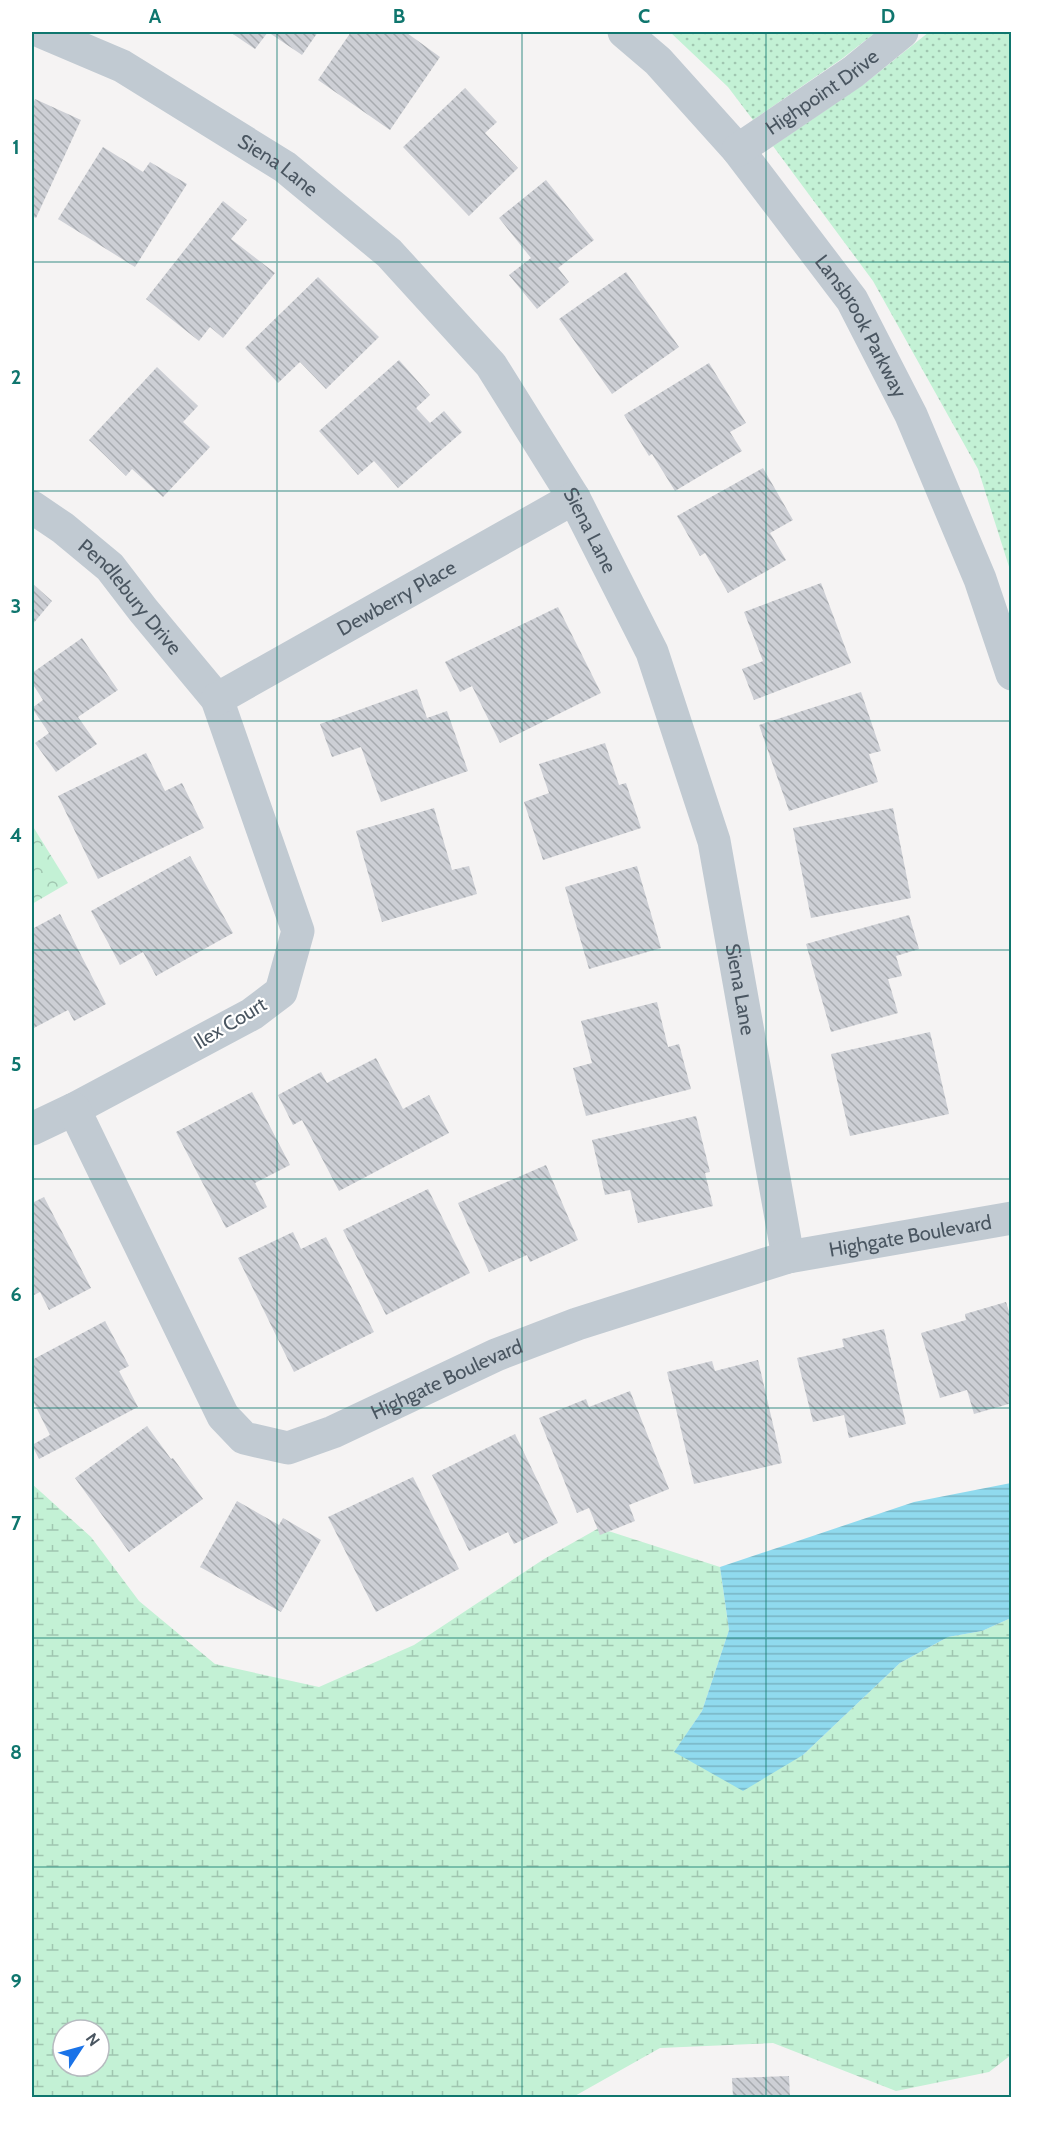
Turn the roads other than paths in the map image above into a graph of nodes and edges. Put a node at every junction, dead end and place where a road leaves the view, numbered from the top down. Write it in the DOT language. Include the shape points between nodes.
graph roads {
  1 [pos="42,32"];
  2 [pos="624,32"];
  3 [pos="902,32"];
  4 [pos="738,150"];
  5 [pos="574,498"];
  6 [pos="32,507"];
  7 [pos="1011,674"];
  8 [pos="217,699"];
  9 [pos="74,1109"];
  10 [pos="32,1129"];
  11 [pos="1011,1218"];
  12 [pos="788,1257"];
  1 -- 5 [label="street, Siena Lane" via="122,66 285,167 389,254 491,365"];
  2 -- 4 [label="street, Lansbrook Parkway" via="657,61"];
  3 -- 4 [label="street, Highpoint Drive" via="853,72"];
  4 -- 7 [label="street, Lansbrook Parkway" via="852,300 911,415 980,579"];
  5 -- 8 [label="street, Dewberry Place"];
  5 -- 12 [label="street, Siena Lane" via="652,652 714,841"];
  6 -- 8 [label="street, Pendlebury Drive" via="110,567"];
  8 -- 9 [label="street, Ilex Court" via="298,932 281,992 252,1014"];
  9 -- 10 [label="street, Ilex Court"];
  9 -- 12 [label="street, Highgate Boulevard" via="223,1416 244,1438 288,1448 333,1432 506,1351 577,1324"];
  11 -- 12 [label="street, Highgate Boulevard"];
}
